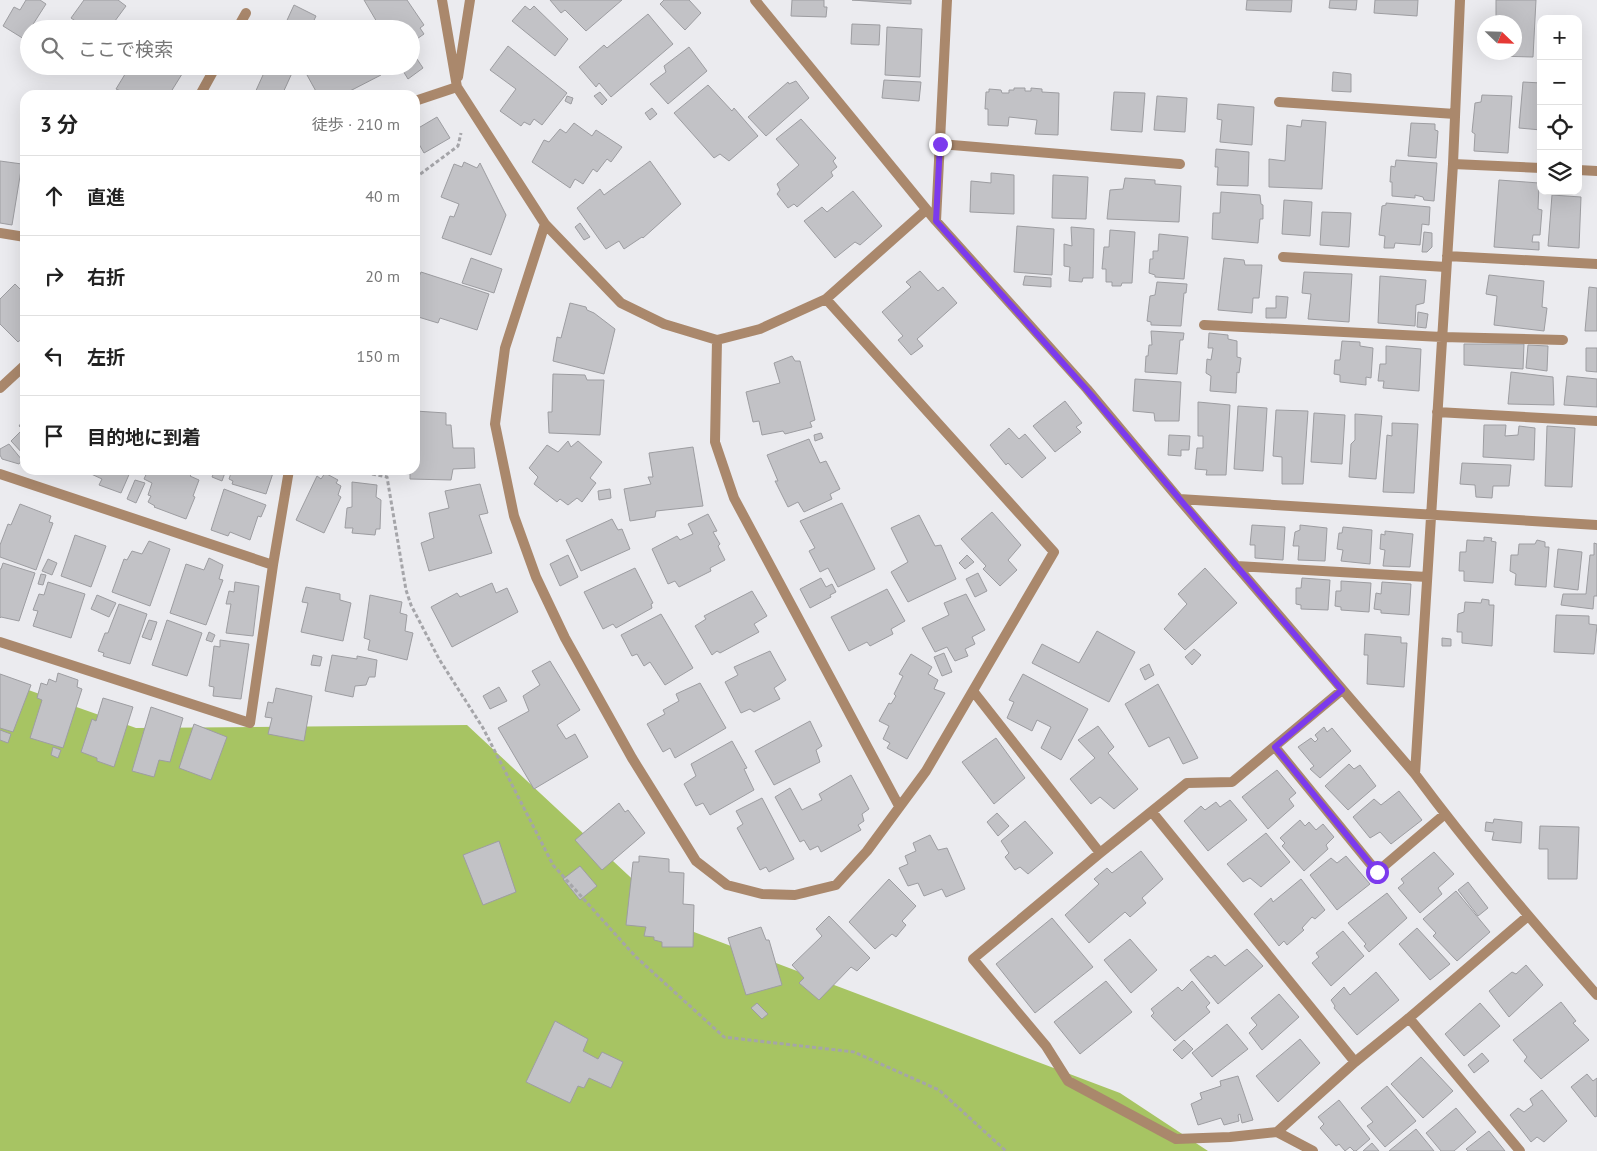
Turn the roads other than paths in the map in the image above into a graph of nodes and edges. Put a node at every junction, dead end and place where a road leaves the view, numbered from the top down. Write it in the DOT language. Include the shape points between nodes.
graph roads {
  1 [pos="442,0"];
  2 [pos="470,0"];
  3 [pos="756,0"];
  4 [pos="947,0"];
  5 [pos="1460,0"];
  6 [pos="246,13"];
  7 [pos="242,20"];
  8 [pos="211,75"];
  9 [pos="456,88"];
  10 [pos="203,90"];
  11 [pos="420,99"];
  12 [pos="1279,102"];
  13 [pos="1455,114"];
  14 [pos="940,144"];
  15 [pos="1180,164"];
  16 [pos="1453,164"];
  17 [pos="1537,168"];
  18 [pos="1582,170"];
  19 [pos="1597,171"];
  20 [pos="926,210"];
  21 [pos="936,221"];
  22 [pos="545,224"];
  23 [pos="0,233"];
  24 [pos="20,236"];
  25 [pos="1447,256"];
  26 [pos="1283,257"];
  27 [pos="1597,264"];
  28 [pos="1446,267"];
  29 [pos="826,298"];
  30 [pos="1204,325"];
  31 [pos="1442,337"];
  32 [pos="717,340"];
  33 [pos="1563,340"];
  34 [pos="20,370"];
  35 [pos="0,388"];
  36 [pos="1437,412"];
  37 [pos="1597,421"];
  38 [pos="0,474"];
  39 [pos="288,475"];
  40 [pos="1178,499"];
  41 [pos="1431,515"];
  42 [pos="1597,525"];
  43 [pos="273,565"];
  44 [pos="1236,566"];
  45 [pos="1427,577"];
  46 [pos="0,642"];
  47 [pos="1342,690"];
  48 [pos="973,691"];
  49 [pos="1275,747"];
  50 [pos="1415,774"];
  51 [pos="899,806"];
  52 [pos="1152,812"];
  53 [pos="1445,814"];
  54 [pos="1100,853"];
  55 [pos="1528,916"];
  56 [pos="1597,995"];
  57 [pos="1409,1018"];
  58 [pos="1355,1062"];
  59 [pos="1277,1132"];
  60 [pos="1313,1151"];
  61 [pos="1520,1151"];
  1 -- 9 [label="street"];
  2 -- 9 [label="street"];
  3 -- 20 [label="street"];
  4 -- 14 [label="street"];
  5 -- 13 [label="street"];
  6 -- 7 [label="street"];
  8 -- 10 [label="street"];
  9 -- 11 [label="street"];
  9 -- 22 [label="street"];
  12 -- 13 [label="street"];
  13 -- 16 [label="street"];
  14 -- 15 [label="street"];
  14 -- 21 [label="street"];
  16 -- 17 [label="street"];
  16 -- 25 [label="street"];
  18 -- 19 [label="street"];
  20 -- 21 [label="street"];
  20 -- 29 [label="street"];
  21 -- 40 [label="street" via="1087,390"];
  22 -- 32 [label="street" via="621,303 664,324"];
  22 -- 51 [label="street" via="505,348 495,424 514,516 536,577 565,638 632,758 696,861 727,885 762,894 795,895 836,885 867,851"];
  23 -- 24 [label="street"];
  25 -- 27 [label="street"];
  25 -- 28 [label="street"];
  26 -- 28 [label="street"];
  28 -- 31 [label="street"];
  29 -- 32 [label="street" via="760,329"];
  29 -- 48 [label="street" via="1054,552"];
  30 -- 31 [label="street"];
  31 -- 33 [label="street"];
  31 -- 36 [label="street"];
  32 -- 51 [label="street" via="714,442 734,498"];
  34 -- 35 [label="street"];
  36 -- 37 [label="street"];
  36 -- 41 [label="street"];
  38 -- 43 [label="street"];
  39 -- 43 [label="street"];
  40 -- 41 [label="street"];
  40 -- 44 [label="street"];
  41 -- 42 [label="street"];
  41 -- 45 [label="street"];
  43 -- 46 [label="street" via="250,723"];
  44 -- 45 [label="street"];
  44 -- 47 [label="street"];
  45 -- 50 [label="street"];
  47 -- 49 [label="street"];
  47 -- 50 [label="street"];
  48 -- 51 [label="street" via="926,771"];
  48 -- 54 [label="street"];
  49 -- 52 [label="street" via="1232,782 1187,783"];
  49 -- 53 [label="street" via="1377,872"];
  50 -- 53 [label="street"];
  52 -- 54 [label="street"];
  52 -- 58 [label="street"];
  53 -- 55 [label="street"];
  54 -- 59 [label="street" via="974,959 1046,1046 1068,1082 1176,1139"];
  55 -- 56 [label="street"];
  55 -- 57 [label="street"];
  57 -- 58 [label="street"];
  57 -- 61 [label="street"];
  58 -- 59 [label="street"];
  59 -- 60 [label="street"];
}
